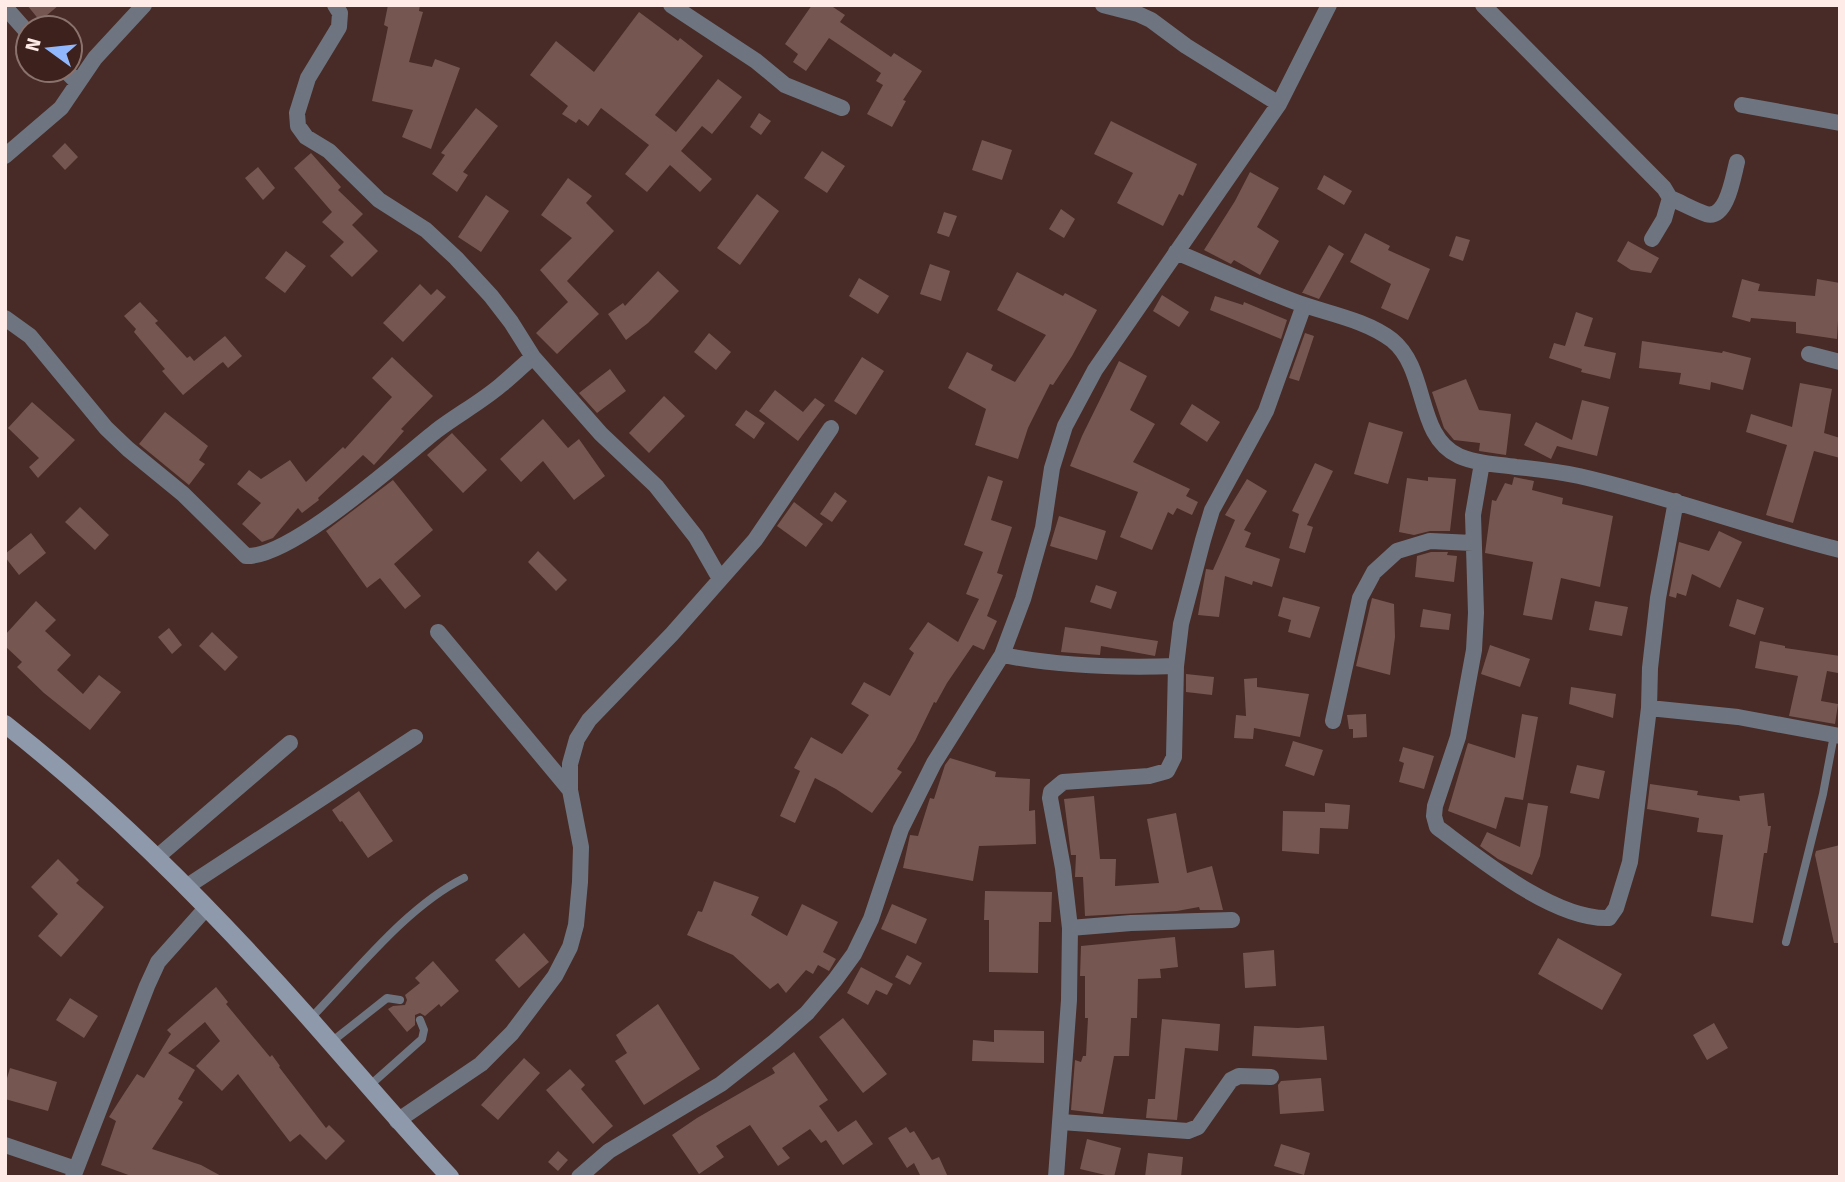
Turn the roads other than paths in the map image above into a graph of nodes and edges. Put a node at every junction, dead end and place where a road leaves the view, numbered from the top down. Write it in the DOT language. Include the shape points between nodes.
graph roads {
  1 [pos="144,5"];
  2 [pos="335,5"];
  3 [pos="671,5"];
  4 [pos="1329,5"];
  5 [pos="1483,5"];
  6 [pos="1105,6"];
  7 [pos="84,74"];
  8 [pos="77,84"];
  9 [pos="1279,104"];
  10 [pos="1742,105"];
  11 [pos="842,108"];
  12 [pos="1840,123"];
  13 [pos="5,156"];
  14 [pos="1737,162"];
  15 [pos="1670,198"];
  16 [pos="1652,239"];
  17 [pos="1175,252"];
  18 [pos="1304,305"];
  19 [pos="5,318"];
  20 [pos="1809,354"];
  21 [pos="533,357"];
  22 [pos="1840,362"];
  23 [pos="831,428"];
  24 [pos="1482,463"];
  25 [pos="1676,500"];
  26 [pos="1473,543"];
  27 [pos="1840,550"];
  28 [pos="720,579"];
  29 [pos="438,632"];
  30 [pos="1002,655"];
  31 [pos="1176,666"];
  32 [pos="1649,708"];
  33 [pos="1333,721"];
  34 [pos="5,724"];
  35 [pos="1837,736"];
  36 [pos="415,737"];
  37 [pos="290,743"];
  38 [pos="570,790"];
  39 [pos="156,858"];
  40 [pos="464,878"];
  41 [pos="187,887"];
  42 [pos="207,906"];
  43 [pos="1232,920"];
  44 [pos="1070,928"];
  45 [pos="1786,942"];
  46 [pos="400,1000"];
  47 [pos="310,1019"];
  48 [pos="420,1020"];
  49 [pos="330,1043"];
  50 [pos="1271,1077"];
  51 [pos="368,1087"];
  52 [pos="397,1121"];
  53 [pos="1061,1122"];
  54 [pos="5,1145"];
  55 [pos="74,1173"];
  56 [pos="450,1177"];
  57 [pos="579,1177"];
  58 [pos="1056,1177"];
  1 -- 7 [label="street"];
  2 -- 21 [label="street" via="339,27 308,78 297,113 298,126 379,200 426,230 456,258 511,322"];
  3 -- 11 [label="street" via="785,85"];
  4 -- 9 [label="street"];
  5 -- 15 [label="street"];
  6 -- 9 [label="street" via="1152,20"];
  8 -- 13 [label="street" via="61,108"];
  9 -- 17 [label="street"];
  10 -- 12 [label="street"];
  14 -- 15 [label="street" via="1725,205 1715,214"];
  15 -- 16 [label="street"];
  17 -- 18 [label="street"];
  17 -- 30 [label="street" via="1094,370 1065,426 1052,468 1043,528"];
  18 -- 24 [label="street" via="1393,341 1413,369 1433,433 1445,448"];
  18 -- 31 [label="street" via="1266,411 1212,510 1185,603"];
  19 -- 21 [label="street" via="30,336 106,428 246,556 289,543 338,510"];
  20 -- 22 [label="street"];
  21 -- 28 [label="street" via="601,434 656,486 696,537"];
  23 -- 28 [label="street" via="755,540"];
  24 -- 25 [label="street" via="1576,475"];
  24 -- 26 [label="street"];
  25 -- 27 [label="street"];
  25 -- 32 [label="street" via="1658,598"];
  26 -- 32 [label="street" via="1474,650 1458,737 1435,806 1437,827 1534,896 1595,919 1609,918 1630,862"];
  26 -- 33 [label="street" via="1430,541 1397,551 1374,572 1360,598"];
  28 -- 38 [label="street" via="589,720 570,764"];
  29 -- 38 [label="street"];
  30 -- 31 [label="street" via="1069,663"];
  30 -- 57 [label="street" via="934,763 901,828 871,919 835,980 807,1013 721,1084 609,1151"];
  31 -- 44 [label="street" via="1174,757 1167,772 1063,782 1051,792"];
  32 -- 35 [label="street" via="1738,717"];
  34 -- 39 [label="main road" via="58,766"];
  35 -- 45 [label="lane"];
  36 -- 41 [label="street"];
  37 -- 39 [label="street"];
  38 -- 52 [label="street" via="581,847 580,882 576,925 555,976 512,1033 481,1064"];
  39 -- 41 [label="main road"];
  40 -- 47 [label="lane" via="442,889 407,918"];
  41 -- 42 [label="main road"];
  42 -- 47 [label="main road"];
  42 -- 55 [label="street" via="158,962 146,986"];
  43 -- 44 [label="street"];
  44 -- 53 [label="street"];
  46 -- 49 [label="lane" via="387,998"];
  47 -- 49 [label="main road"];
  48 -- 51 [label="lane" via="422,1039"];
  49 -- 51 [label="main road"];
  50 -- 53 [label="street" via="1231,1080 1198,1127 1188,1131"];
  51 -- 52 [label="main road"];
  52 -- 56 [label="main road"];
  53 -- 58 [label="street"];
  54 -- 55 [label="street"];
}
